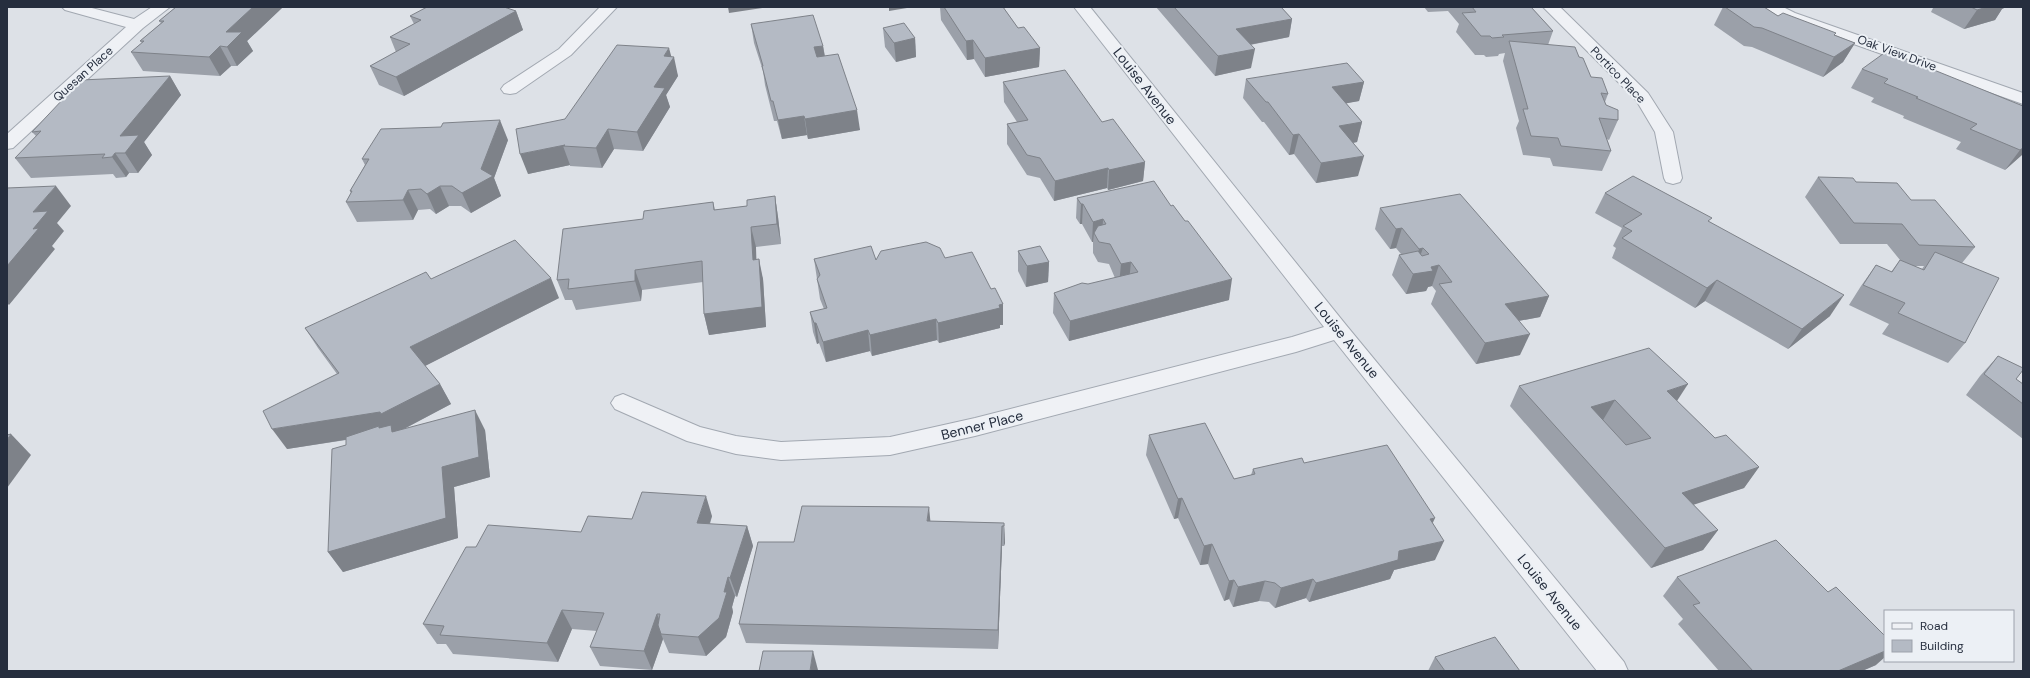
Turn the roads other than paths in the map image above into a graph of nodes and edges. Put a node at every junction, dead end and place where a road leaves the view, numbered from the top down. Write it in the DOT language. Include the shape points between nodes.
graph roads {
  1 [pos="70,7"];
  2 [pos="162,7"];
  3 [pos="609,7"];
  4 [pos="1082,7"];
  5 [pos="1551,7"];
  6 [pos="1771,7"];
  7 [pos="137,25"];
  8 [pos="510,89"];
  9 [pos="2023,99"];
  10 [pos="7,144"];
  11 [pos="1673,178"];
  12 [pos="1338,330"];
  13 [pos="623,403"];
  14 [pos="1614,671"];
  1 -- 7 [label="street"];
  2 -- 7 [label="street, Quesan Place"];
  3 -- 8 [label="street" via="565,52"];
  4 -- 12 [label="street, Louise Avenue"];
  5 -- 11 [label="street, Portico Place" via="1650,109 1664,132"];
  6 -- 9 [label="street, Oak View Drive" via="1789,16"];
  7 -- 10 [label="street, Quesan Place"];
  12 -- 13 [label="street, Benner Place" via="1296,344 975,427 890,446 781,451 736,445 695,435"];
  12 -- 14 [label="street, Louise Avenue"];
}
